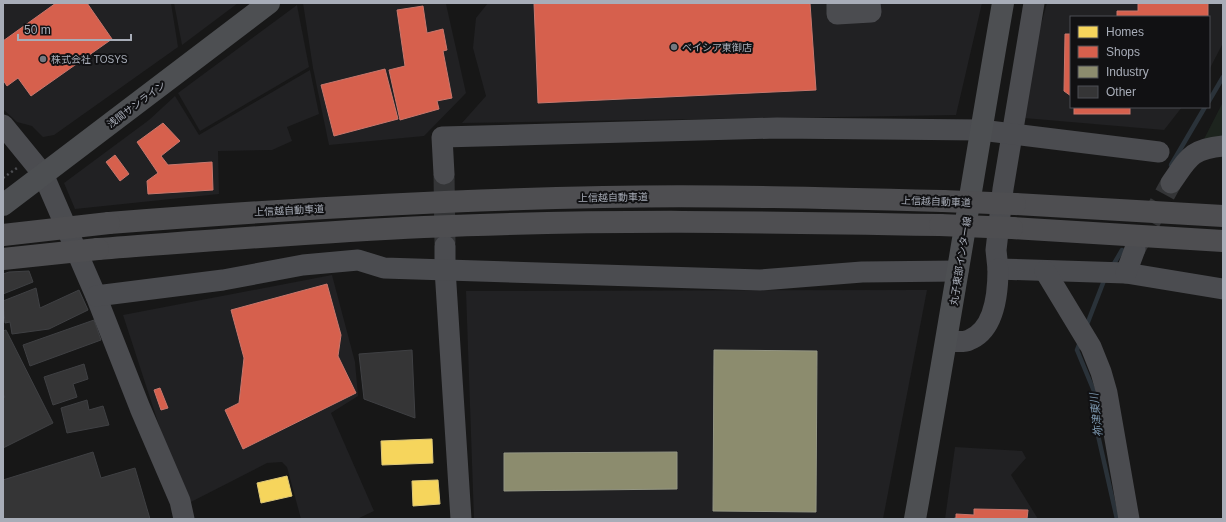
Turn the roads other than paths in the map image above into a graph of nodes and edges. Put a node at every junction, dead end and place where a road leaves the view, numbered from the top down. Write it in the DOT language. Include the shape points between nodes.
graph roads {
  1 [pos="269,3"];
  2 [pos="837,3"];
  3 [pos="870,3"];
  4 [pos="1003,3"];
  5 [pos="1034,3"];
  6 [pos="3,125"];
  7 [pos="981,130"];
  8 [pos="1013,134"];
  9 [pos="1223,146"];
  10 [pos="1159,152"];
  11 [pos="43,174"];
  12 [pos="444,174"];
  13 [pos="1171,183"];
  14 [pos="3,206"];
  15 [pos="1223,207"];
  16 [pos="1130,210"];
  17 [pos="1223,216"];
  18 [pos="3,235"];
  19 [pos="1220,241"];
  20 [pos="445,246"];
  21 [pos="1135,249"];
  22 [pos="3,259"];
  23 [pos="445,269"];
  24 [pos="998,269"];
  25 [pos="958,271"];
  26 [pos="1045,271"];
  27 [pos="1114,272"];
  28 [pos="1223,289"];
  29 [pos="96,296"];
  30 [pos="947,341"];
  31 [pos="184,519"];
  32 [pos="461,519"];
  33 [pos="915,519"];
  34 [pos="1128,519"];
  1 -- 11 [label="main road, 浅間サンライン"];
  2 -- 3 [label="street" via="837,14 871,12"];
  4 -- 7 [label="main road, 丸子東部インター線"];
  5 -- 8 [label="street"];
  6 -- 11 [label="street"];
  7 -- 8 [label="street"];
  7 -- 12 [label="street" via="776,128 442,137"];
  7 -- 25 [label="main road, 丸子東部インター線"];
  8 -- 10 [label="street"];
  8 -- 24 [label="street" via="996,250"];
  9 -- 13 [label="street" via="1209,147 1190,156"];
  11 -- 14 [label="main road, 浅間サンライン"];
  11 -- 29 [label="street"];
  15 -- 16 [label="highway"];
  16 -- 17 [label="highway, 上信越自動車道"];
  16 -- 18 [label="highway, 上信越自動車道, bridge" via="777,196 595,197 264,211"];
  19 -- 22 [label="highway, bridge" via="940,225 600,222 424,227 98,249"];
  20 -- 23 [label="street"];
  21 -- 27 [label="street"];
  23 -- 25 [label="street" via="760,280 862,272"];
  23 -- 29 [label="street" via="384,268 358,260 302,265 223,280"];
  23 -- 32 [label="street"];
  24 -- 26 [label="street"];
  24 -- 30 [label="street" via="996,304 980,335 968,341"];
  25 -- 30 [label="main road, 丸子東部インター線"];
  26 -- 27 [label="street"];
  26 -- 34 [label="street" via="1084,336 1101,372"];
  27 -- 28 [label="street"];
  29 -- 31 [label="street" via="180,501"];
  30 -- 33 [label="main road, 丸子東部インター線"];
}
